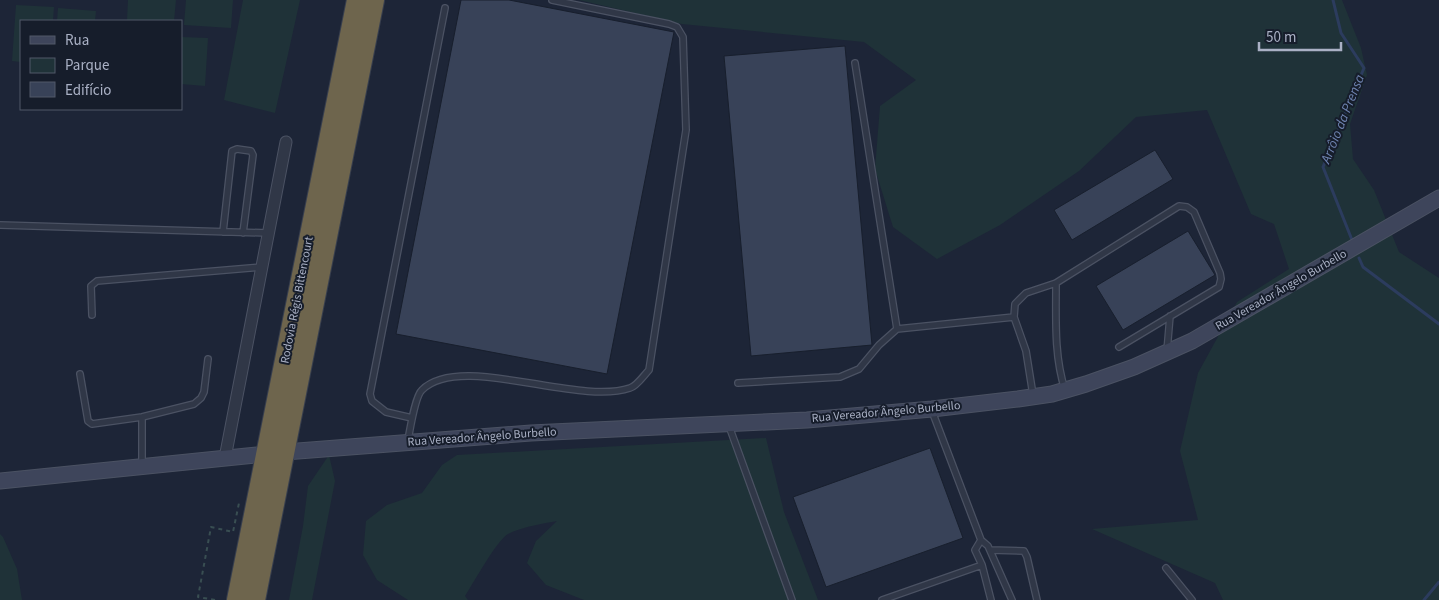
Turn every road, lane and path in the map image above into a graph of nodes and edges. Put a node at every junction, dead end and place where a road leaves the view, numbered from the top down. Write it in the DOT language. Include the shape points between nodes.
graph roads {
  1 [pos="357,0"];
  2 [pos="374,0"];
  3 [pos="552,0"];
  4 [pos="445,8"];
  5 [pos="855,63"];
  6 [pos="286,142"];
  7 [pos="1439,198"];
  8 [pos="0,225"];
  9 [pos="223,232"];
  10 [pos="243,233"];
  11 [pos="268,233"];
  12 [pos="262,267"];
  13 [pos="1056,283"];
  14 [pos="92,316"];
  15 [pos="1170,316"];
  16 [pos="1014,317"];
  17 [pos="897,329"];
  18 [pos="1119,347"];
  19 [pos="1167,353"];
  20 [pos="208,359"];
  21 [pos="80,374"];
  22 [pos="738,383"];
  23 [pos="1066,390"];
  24 [pos="1034,397"];
  25 [pos="932,409"];
  26 [pos="142,417"];
  27 [pos="412,418"];
  28 [pos="728,424"];
  29 [pos="407,443"];
  30 [pos="275,453"];
  31 [pos="225,458"];
  32 [pos="142,466"];
  33 [pos="0,481"];
  34 [pos="258,496"];
  35 [pos="981,540"];
  36 [pos="990,550"];
  37 [pos="982,566"];
  38 [pos="1166,568"];
  39 [pos="215,600"];
  40 [pos="237,600"];
  41 [pos="255,600"];
  42 [pos="792,600"];
  43 [pos="882,600"];
  44 [pos="990,600"];
  45 [pos="1012,600"];
  46 [pos="1037,600"];
  47 [pos="1192,600"];
  1 -- 30 [label="highway, Rodovia Régis Bittencourt"];
  2 -- 30 [label="highway, Rodovia Régis Bittencourt"];
  3 -- 27 [label="lane" via="669,24 677,27 683,37 686,130 648,370 632,388 601,392 471,376 440,378 420,390"];
  4 -- 27 [label="lane" via="370,394 372,401 386,412"];
  5 -- 17 [label="lane"];
  6 -- 11 [label="street"];
  7 -- 19 [label="main road, Rua Vereador Ângelo Burbello" via="1216,328"];
  8 -- 9 [label="lane"];
  9 -- 10 [label="lane"];
  9 -- 10 [label="lane" via="232,151 237,149 251,151 253,155"];
  10 -- 11 [label="lane"];
  11 -- 12 [label="street"];
  12 -- 14 [label="lane" via="97,281 90,291"];
  12 -- 31 [label="street"];
  13 -- 15 [label="lane" via="1179,206 1187,207 1194,212 1221,279 1219,287"];
  13 -- 16 [label="lane" via="1026,293 1015,304"];
  13 -- 23 [label="lane" via="1056,340"];
  15 -- 18 [label="lane"];
  15 -- 19 [label="lane"];
  16 -- 17 [label="lane"];
  16 -- 24 [label="lane" via="1026,351"];
  17 -- 22 [label="lane" via="859,369 840,376"];
  19 -- 23 [label="main road, Rua Vereador Ângelo Burbello"];
  20 -- 26 [label="lane" via="201,398 194,404"];
  21 -- 26 [label="lane" via="88,421 92,424"];
  23 -- 24 [label="main road, Rua Vereador Ângelo Burbello"];
  24 -- 25 [label="main road, Rua Vereador Ângelo Burbello"];
  25 -- 28 [label="main road, Rua Vereador Ângelo Burbello"];
  25 -- 35 [label="lane"];
  26 -- 32 [label="lane"];
  27 -- 29 [label="lane"];
  28 -- 29 [label="main road, Rua Vereador Ângelo Burbello" via="531,433"];
  28 -- 42 [label="lane"];
  29 -- 30 [label="main road, Rua Vereador Ângelo Burbello"];
  30 -- 31 [label="main road, Rua Vereador Ângelo Burbello"];
  30 -- 34 [label="highway, Rodovia Régis Bittencourt"];
  30 -- 41 [label="highway, Rodovia Régis Bittencourt"];
  31 -- 32 [label="main road, Rua Vereador Ângelo Burbello"];
  32 -- 33 [label="main road, Rua Vereador Ângelo Burbello"];
  34 -- 39 [label="path" via="239,503 233,532 211,527 198,597"];
  34 -- 40 [label="highway, Rodovia Régis Bittencourt"];
  35 -- 36 [label="lane"];
  35 -- 37 [label="lane" via="976,550"];
  36 -- 45 [label="lane"];
  36 -- 46 [label="lane" via="1024,551"];
  37 -- 43 [label="lane"];
  37 -- 44 [label="lane"];
  38 -- 47 [label="lane"];
}
